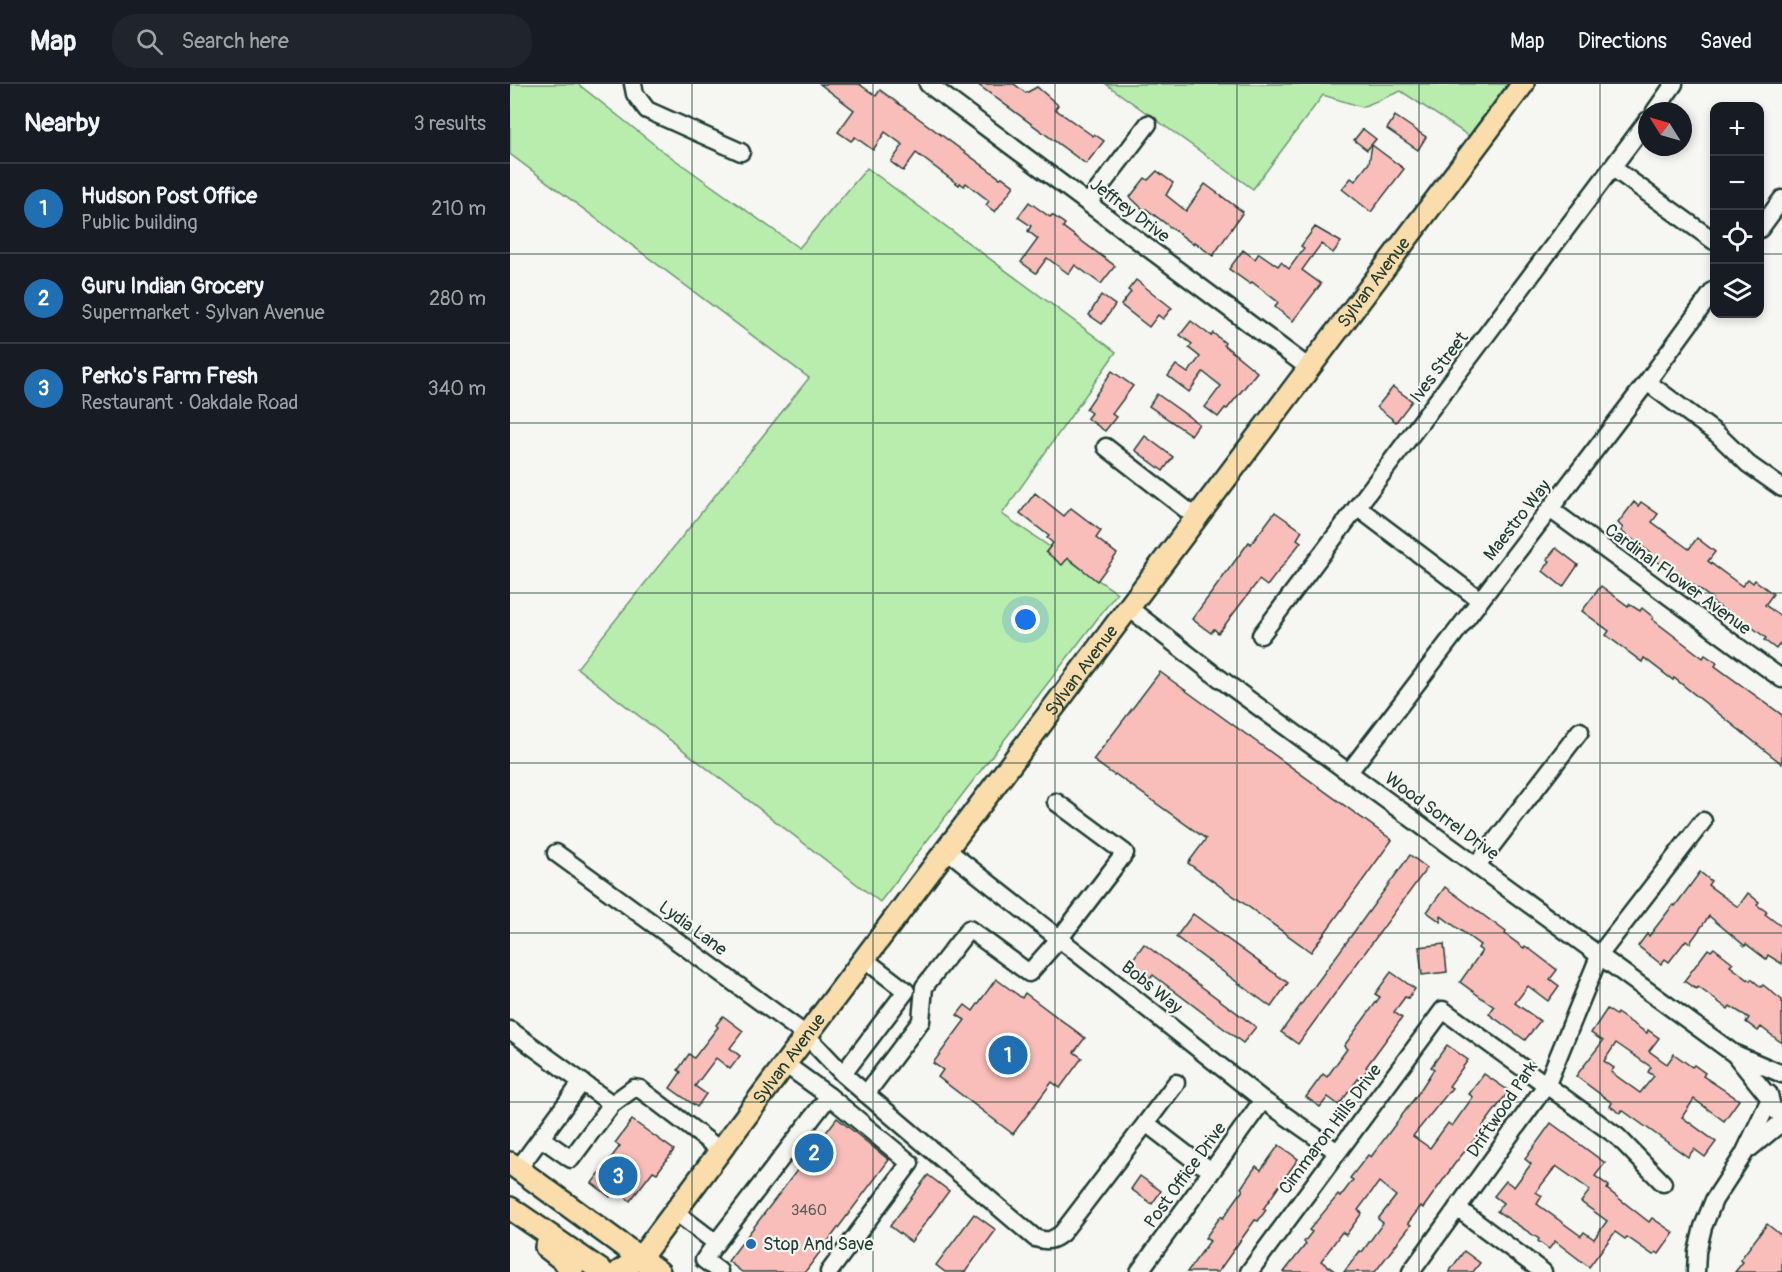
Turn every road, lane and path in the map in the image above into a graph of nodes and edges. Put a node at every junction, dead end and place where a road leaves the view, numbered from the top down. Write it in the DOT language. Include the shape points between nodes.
graph roads {
  1 [pos="633,84"];
  2 [pos="928,84"];
  3 [pos="1523,84"];
  4 [pos="1674,84"];
  5 [pos="1661,102"];
  6 [pos="1148,124"];
  7 [pos="1638,133"];
  8 [pos="741,152"];
  9 [pos="1613,168"];
  10 [pos="1782,199"];
  11 [pos="1088,203"];
  12 [pos="1764,224"];
  13 [pos="1710,238"];
  14 [pos="1710,295"];
  15 [pos="1309,368"];
  16 [pos="1647,382"];
  17 [pos="1106,447"];
  18 [pos="1782,488"];
  19 [pos="1357,507"];
  20 [pos="1550,509"];
  21 [pos="1197,518"];
  22 [pos="1480,600"];
  23 [pos="1129,608"];
  24 [pos="1261,635"];
  25 [pos="1782,679"];
  26 [pos="1580,731"];
  27 [pos="1349,772"];
  28 [pos="1056,802"];
  29 [pos="1703,821"];
  30 [pos="947,850"];
  31 [pos="556,853"];
  32 [pos="1477,865"];
  33 [pos="1060,939"];
  34 [pos="1600,954"];
  35 [pos="864,959"];
  36 [pos="510,1030"];
  37 [pos="806,1035"];
  38 [pos="1734,1053"];
  39 [pos="785,1064"];
  40 [pos="843,1074"];
  41 [pos="1782,1074"];
  42 [pos="582,1082"];
  43 [pos="1176,1083"];
  44 [pos="1547,1084"];
  45 [pos="866,1094"];
  46 [pos="829,1096"];
  47 [pos="1769,1098"];
  48 [pos="1263,1100"];
  49 [pos="612,1104"];
  50 [pos="1782,1116"];
  51 [pos="1782,1122"];
  52 [pos="1146,1123"];
  53 [pos="541,1138"];
  54 [pos="720,1150"];
  55 [pos="1336,1151"];
  56 [pos="1744,1154"];
  57 [pos="514,1166"];
  58 [pos="1212,1170"];
  59 [pos="1663,1183"];
  60 [pos="1457,1208"];
  61 [pos="674,1211"];
  62 [pos="517,1213"];
  63 [pos="716,1243"];
  64 [pos="640,1265"];
  65 [pos="572,1272"];
  66 [pos="603,1272"];
  67 [pos="619,1272"];
  68 [pos="659,1272"];
  69 [pos="719,1272"];
  70 [pos="829,1272"];
  71 [pos="1138,1272"];
  72 [pos="1249,1272"];
  73 [pos="1411,1272"];
  74 [pos="1543,1272"];
  75 [pos="1696,1272"];
  1 -- 8 [label="street" via="647,110"];
  2 -- 11 [label="street, Jeffrey Drive"];
  3 -- 15 [label="main road, Sylvan Avenue"];
  4 -- 5 [label="street"];
  6 -- 11 [label="street"];
  7 -- 9 [label="street, Ives Street"];
  9 -- 13 [label="street"];
  9 -- 19 [label="street, Ives Street"];
  10 -- 12 [label="street"];
  11 -- 15 [label="street, Jeffrey Drive"];
  14 -- 16 [label="street, Maestro Way"];
  15 -- 21 [label="main road, Sylvan Avenue"];
  16 -- 18 [label="street"];
  16 -- 20 [label="street, Maestro Way"];
  17 -- 21 [label="street"];
  19 -- 22 [label="street"];
  19 -- 24 [label="street, Ives Street"];
  20 -- 22 [label="street, Maestro Way"];
  20 -- 25 [label="street, Cardinal Flower Avenue"];
  21 -- 23 [label="main road, Sylvan Avenue"];
  22 -- 27 [label="street, Maestro Way"];
  23 -- 27 [label="street, Wood Sorrel Drive"];
  23 -- 30 [label="main road, Sylvan Avenue"];
  26 -- 32 [label="street"];
  27 -- 32 [label="street, Wood Sorrel Drive"];
  28 -- 33 [label="street" via="1125,853"];
  29 -- 34 [label="street, Driftwood Park"];
  30 -- 33 [label="street, Bobs Way"];
  30 -- 35 [label="main road, Sylvan Avenue"];
  31 -- 37 [label="street, Lydia Lane"];
  32 -- 34 [label="street, Wood Sorrel Drive"];
  33 -- 45 [label="street" via="1029,972 969,929 924,987 921,1022"];
  33 -- 48 [label="street, Bobs Way"];
  34 -- 38 [label="street, Wood Sorrel Drive"];
  34 -- 44 [label="street, Driftwood Park"];
  35 -- 37 [label="main road, Sylvan Avenue"];
  35 -- 40 [label="street" via="906,991"];
  36 -- 42 [label="street"];
  37 -- 39 [label="main road, Sylvan Avenue"];
  37 -- 40 [label="street, Lydia Lane"];
  38 -- 41 [label="street, Wood Sorrel Drive"];
  38 -- 47 [label="street, Wood Sorrel Drive"];
  39 -- 46 [label="street"];
  39 -- 54 [label="main road, Sylvan Avenue"];
  40 -- 45 [label="street, Lydia Lane"];
  41 -- 47 [label="street" via="1772,1083"];
  42 -- 49 [label="street"];
  42 -- 53 [label="street"];
  43 -- 52 [label="street"];
  44 -- 55 [label="street, Cimmaron Hills Drive" via="1443,1010"];
  44 -- 59 [label="street" via="1618,1137"];
  44 -- 60 [label="street, Driftwood Park"];
  45 -- 52 [label="street, Lydia Lane" via="1035,1238 1045,1241 1062,1233"];
  46 -- 63 [label="street"];
  46 -- 70 [label="street" via="910,1163"];
  47 -- 50 [label="street, Wood Sorrel Drive"];
  47 -- 56 [label="street"];
  48 -- 55 [label="street, Bobs Way"];
  48 -- 58 [label="street, Post Office Drive"];
  49 -- 53 [label="street" via="571,1159"];
  49 -- 54 [label="street" via="634,1088 640,1089"];
  51 -- 56 [label="street"];
  52 -- 58 [label="street"];
  53 -- 57 [label="street"];
  54 -- 61 [label="main road, Sylvan Avenue"];
  55 -- 72 [label="street, Cimmaron Hills Drive"];
  56 -- 75 [label="street" via="1714,1200 1703,1227"];
  57 -- 64 [label="main road"];
  58 -- 71 [label="street, Post Office Drive"];
  60 -- 73 [label="street, Driftwood Park"];
  60 -- 74 [label="street"];
  61 -- 63 [label="street"];
  61 -- 64 [label="main road, Sylvan Avenue"];
  62 -- 65 [label="main road"];
  62 -- 66 [label="main road"];
  63 -- 69 [label="street" via="704,1260"];
  64 -- 67 [label="main road, Sylvan Avenue"];
  64 -- 68 [label="main road"];
}
